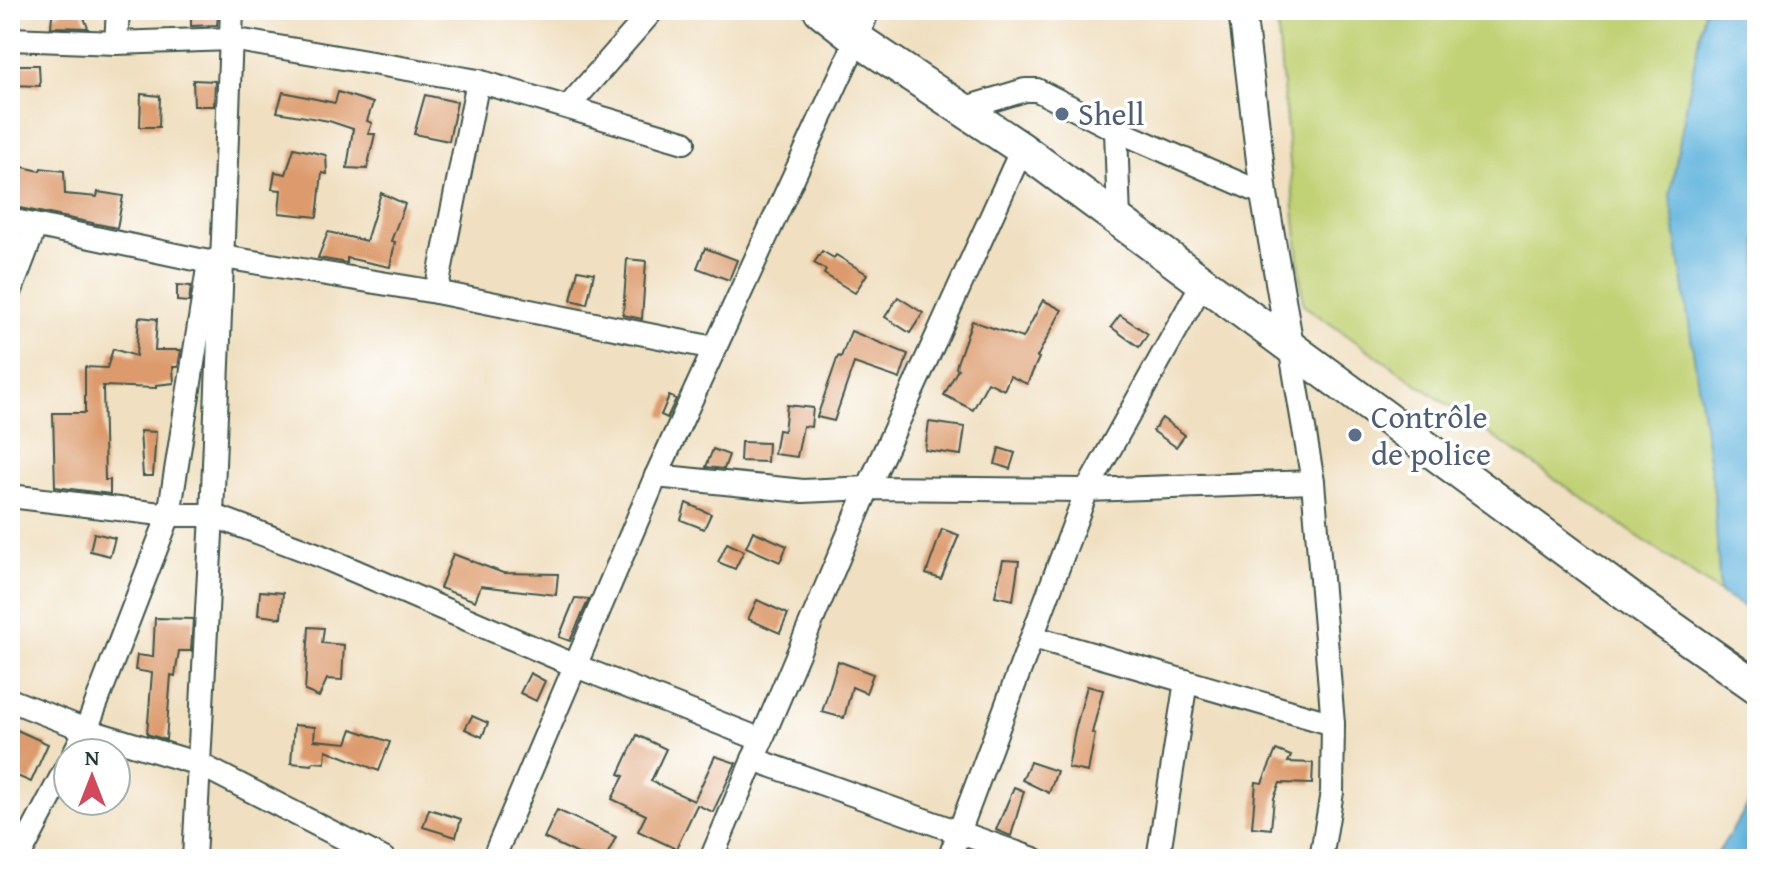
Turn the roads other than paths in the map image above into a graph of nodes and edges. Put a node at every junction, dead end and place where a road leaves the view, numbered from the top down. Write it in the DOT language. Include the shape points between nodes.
graph roads {
  1 [pos="118,10"];
  2 [pos="232,10"];
  3 [pos="653,10"];
  4 [pos="820,10"];
  5 [pos="1242,10"];
  6 [pos="862,24"];
  7 [pos="10,39"];
  8 [pos="231,39"];
  9 [pos="116,43"];
  10 [pos="478,81"];
  11 [pos="568,107"];
  12 [pos="962,109"];
  13 [pos="1116,130"];
  14 [pos="684,142"];
  15 [pos="1022,149"];
  16 [pos="1264,194"];
  17 [pos="10,220"];
  18 [pos="1119,220"];
  19 [pos="35,227"];
  20 [pos="216,260"];
  21 [pos="1203,282"];
  22 [pos="436,292"];
  23 [pos="10,293"];
  24 [pos="1290,346"];
  25 [pos="714,348"];
  26 [pos="656,476"];
  27 [pos="1313,482"];
  28 [pos="868,488"];
  29 [pos="1087,490"];
  30 [pos="10,496"];
  31 [pos="169,515"];
  32 [pos="212,515"];
  33 [pos="1033,637"];
  34 [pos="576,666"];
  35 [pos="1186,681"];
  36 [pos="1757,687"];
  37 [pos="10,700"];
  38 [pos="1333,724"];
  39 [pos="86,730"];
  40 [pos="82,737"];
  41 [pos="758,749"];
  42 [pos="199,764"];
  43 [pos="52,794"];
  44 [pos="960,833"];
  45 [pos="18,859"];
  46 [pos="194,859"];
  47 [pos="384,859"];
  48 [pos="493,859"];
  49 [pos="711,859"];
  50 [pos="949,859"];
  51 [pos="1034,859"];
  52 [pos="1158,859"];
  53 [pos="1321,859"];
  1 -- 9 [label="street"];
  2 -- 8 [label="street"];
  3 -- 11 [label="street"];
  4 -- 6 [label="highway"];
  5 -- 16 [label="main road"];
  6 -- 12 [label="highway"];
  6 -- 25 [label="street"];
  7 -- 9 [label="street"];
  8 -- 9 [label="street"];
  8 -- 10 [label="street"];
  8 -- 20 [label="street"];
  10 -- 11 [label="street"];
  10 -- 22 [label="street"];
  11 -- 14 [label="street"];
  12 -- 13 [label="street" via="1037,90"];
  12 -- 15 [label="highway"];
  13 -- 16 [label="street"];
  13 -- 18 [label="street"];
  15 -- 18 [label="highway"];
  15 -- 28 [label="street"];
  16 -- 24 [label="main road"];
  17 -- 19 [label="street"];
  18 -- 21 [label="highway"];
  19 -- 20 [label="street"];
  19 -- 23 [label="street"];
  20 -- 22 [label="street"];
  20 -- 31 [label="street"];
  20 -- 32 [label="street"];
  21 -- 24 [label="highway"];
  21 -- 29 [label="street"];
  22 -- 25 [label="street"];
  24 -- 27 [label="street"];
  24 -- 36 [label="highway"];
  25 -- 26 [label="street"];
  26 -- 28 [label="street" via="803,491"];
  26 -- 34 [label="street"];
  27 -- 29 [label="street"];
  27 -- 38 [label="street"];
  28 -- 29 [label="street"];
  28 -- 41 [label="street"];
  29 -- 33 [label="street"];
  30 -- 31 [label="street"];
  31 -- 32 [label="street"];
  31 -- 39 [label="street"];
  32 -- 34 [label="street"];
  32 -- 42 [label="street"];
  33 -- 35 [label="street"];
  33 -- 44 [label="street"];
  34 -- 41 [label="street"];
  34 -- 48 [label="street"];
  35 -- 38 [label="street"];
  35 -- 52 [label="street"];
  37 -- 39 [label="street"];
  38 -- 53 [label="street" via="1332,792"];
  39 -- 40 [label="street"];
  39 -- 42 [label="street"];
  41 -- 44 [label="street"];
  41 -- 49 [label="street"];
  42 -- 46 [label="street"];
  42 -- 47 [label="street"];
  43 -- 45 [label="street"];
  44 -- 50 [label="street"];
  44 -- 51 [label="street"];
}
